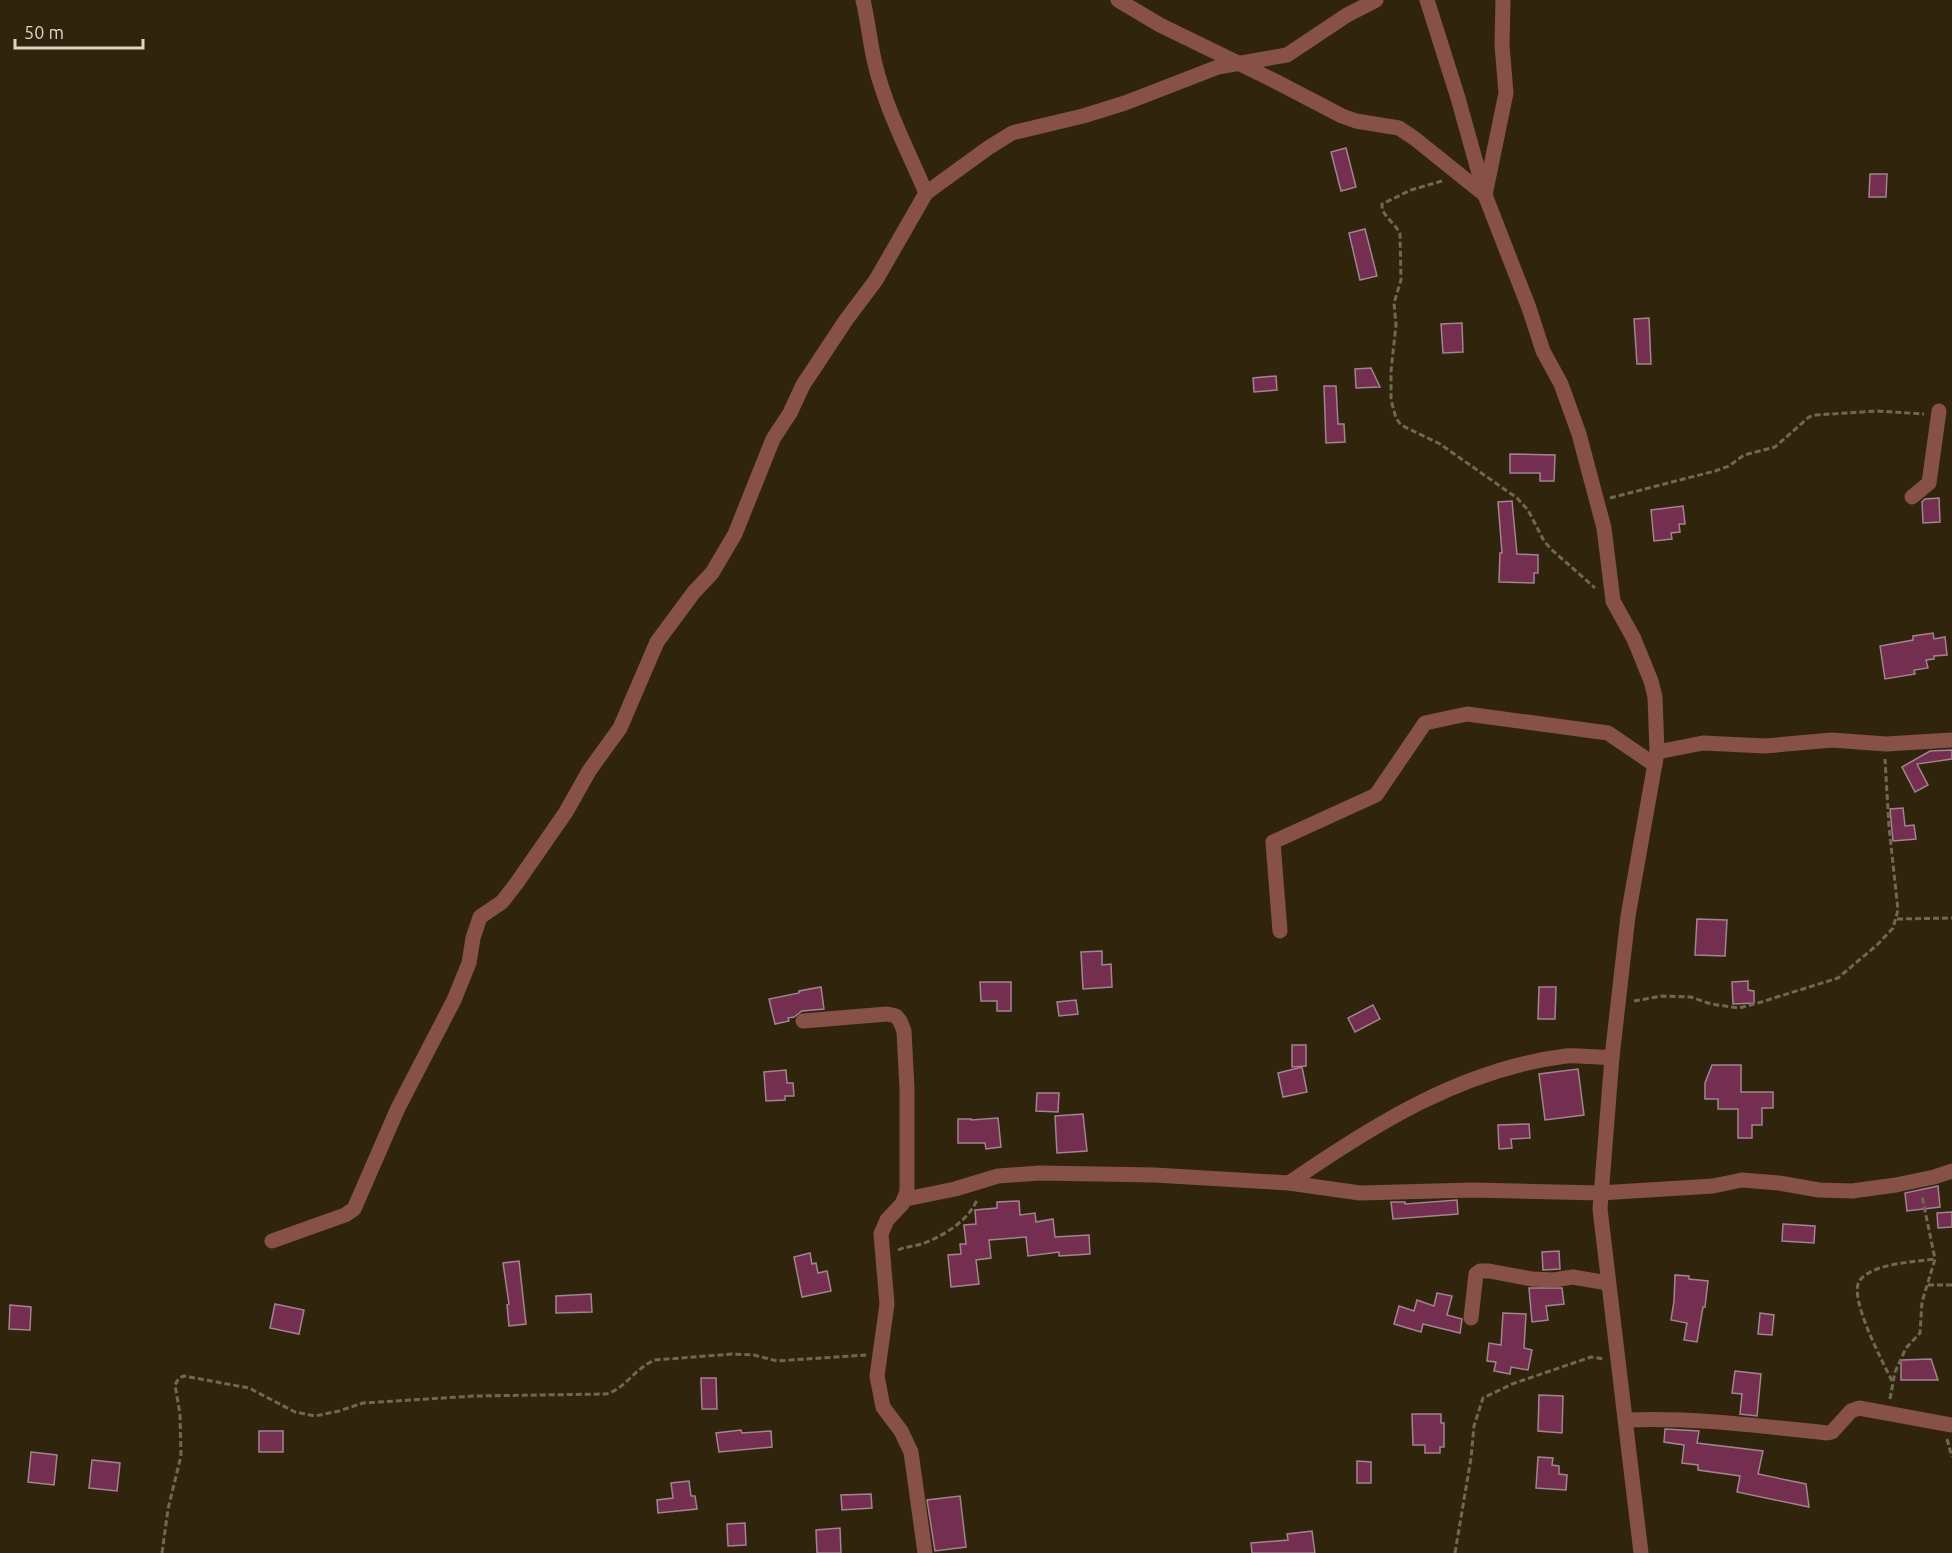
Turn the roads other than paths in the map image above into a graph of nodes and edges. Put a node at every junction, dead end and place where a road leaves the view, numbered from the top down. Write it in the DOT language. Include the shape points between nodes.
graph roads {
  1 [pos="863,0"];
  2 [pos="1118,0"];
  3 [pos="1376,0"];
  4 [pos="1427,0"];
  5 [pos="1503,0"];
  6 [pos="1241,64"];
  7 [pos="926,193"];
  8 [pos="1485,195"];
  9 [pos="1939,411"];
  10 [pos="1912,497"];
  11 [pos="1952,740"];
  12 [pos="1656,758"];
  13 [pos="1280,931"];
  14 [pos="803,1021"];
  15 [pos="1612,1057"];
  16 [pos="1952,1171"];
  17 [pos="1288,1183"];
  18 [pos="1600,1193"];
  19 [pos="906,1199"];
  20 [pos="272,1241"];
  21 [pos="1608,1283"];
  22 [pos="1471,1318"];
  23 [pos="1626,1420"];
  24 [pos="1952,1425"];
  25 [pos="925,1553"];
  26 [pos="1641,1553"];
  1 -- 7 [label="street" via="888,107"];
  2 -- 6 [label="street"];
  3 -- 6 [label="street" via="1287,55"];
  4 -- 8 [label="street"];
  5 -- 8 [label="street" via="1506,93"];
  6 -- 7 [label="street" via="1196,74 1083,116 1012,133"];
  6 -- 8 [label="street" via="1342,116 1399,128"];
  7 -- 20 [label="street" via="876,280 803,386 773,439 735,534 712,573 657,642 620,728 516,884 502,902 480,917 469,963 454,1000 398,1108 354,1209"];
  8 -- 12 [label="street" via="1543,351 1561,384 1579,434 1604,528 1613,602 1651,681 1657,711"];
  9 -- 10 [label="street" via="1929,483"];
  11 -- 12 [label="street" via="1886,744 1832,740 1765,746 1703,743"];
  12 -- 13 [label="street" via="1608,733 1467,714 1425,723 1376,795 1273,842"];
  12 -- 15 [label="street" via="1628,916"];
  14 -- 19 [label="street" via="887,1014 900,1021 906,1065"];
  15 -- 17 [label="street" via="1545,1060 1452,1086 1377,1125"];
  15 -- 18 [label="street"];
  16 -- 18 [label="street" via="1852,1191 1742,1180 1713,1186"];
  17 -- 18 [label="street" via="1359,1193"];
  17 -- 19 [label="street" via="1051,1173 998,1176"];
  18 -- 21 [label="street"];
  19 -- 25 [label="street" via="883,1227 881,1238 888,1304 877,1376 880,1401 911,1452"];
  21 -- 22 [label="street" via="1574,1278 1533,1279 1480,1271 1476,1274"];
  21 -- 23 [label="street"];
  23 -- 24 [label="street" via="1694,1420 1827,1433 1859,1408"];
  23 -- 26 [label="street"];
}
